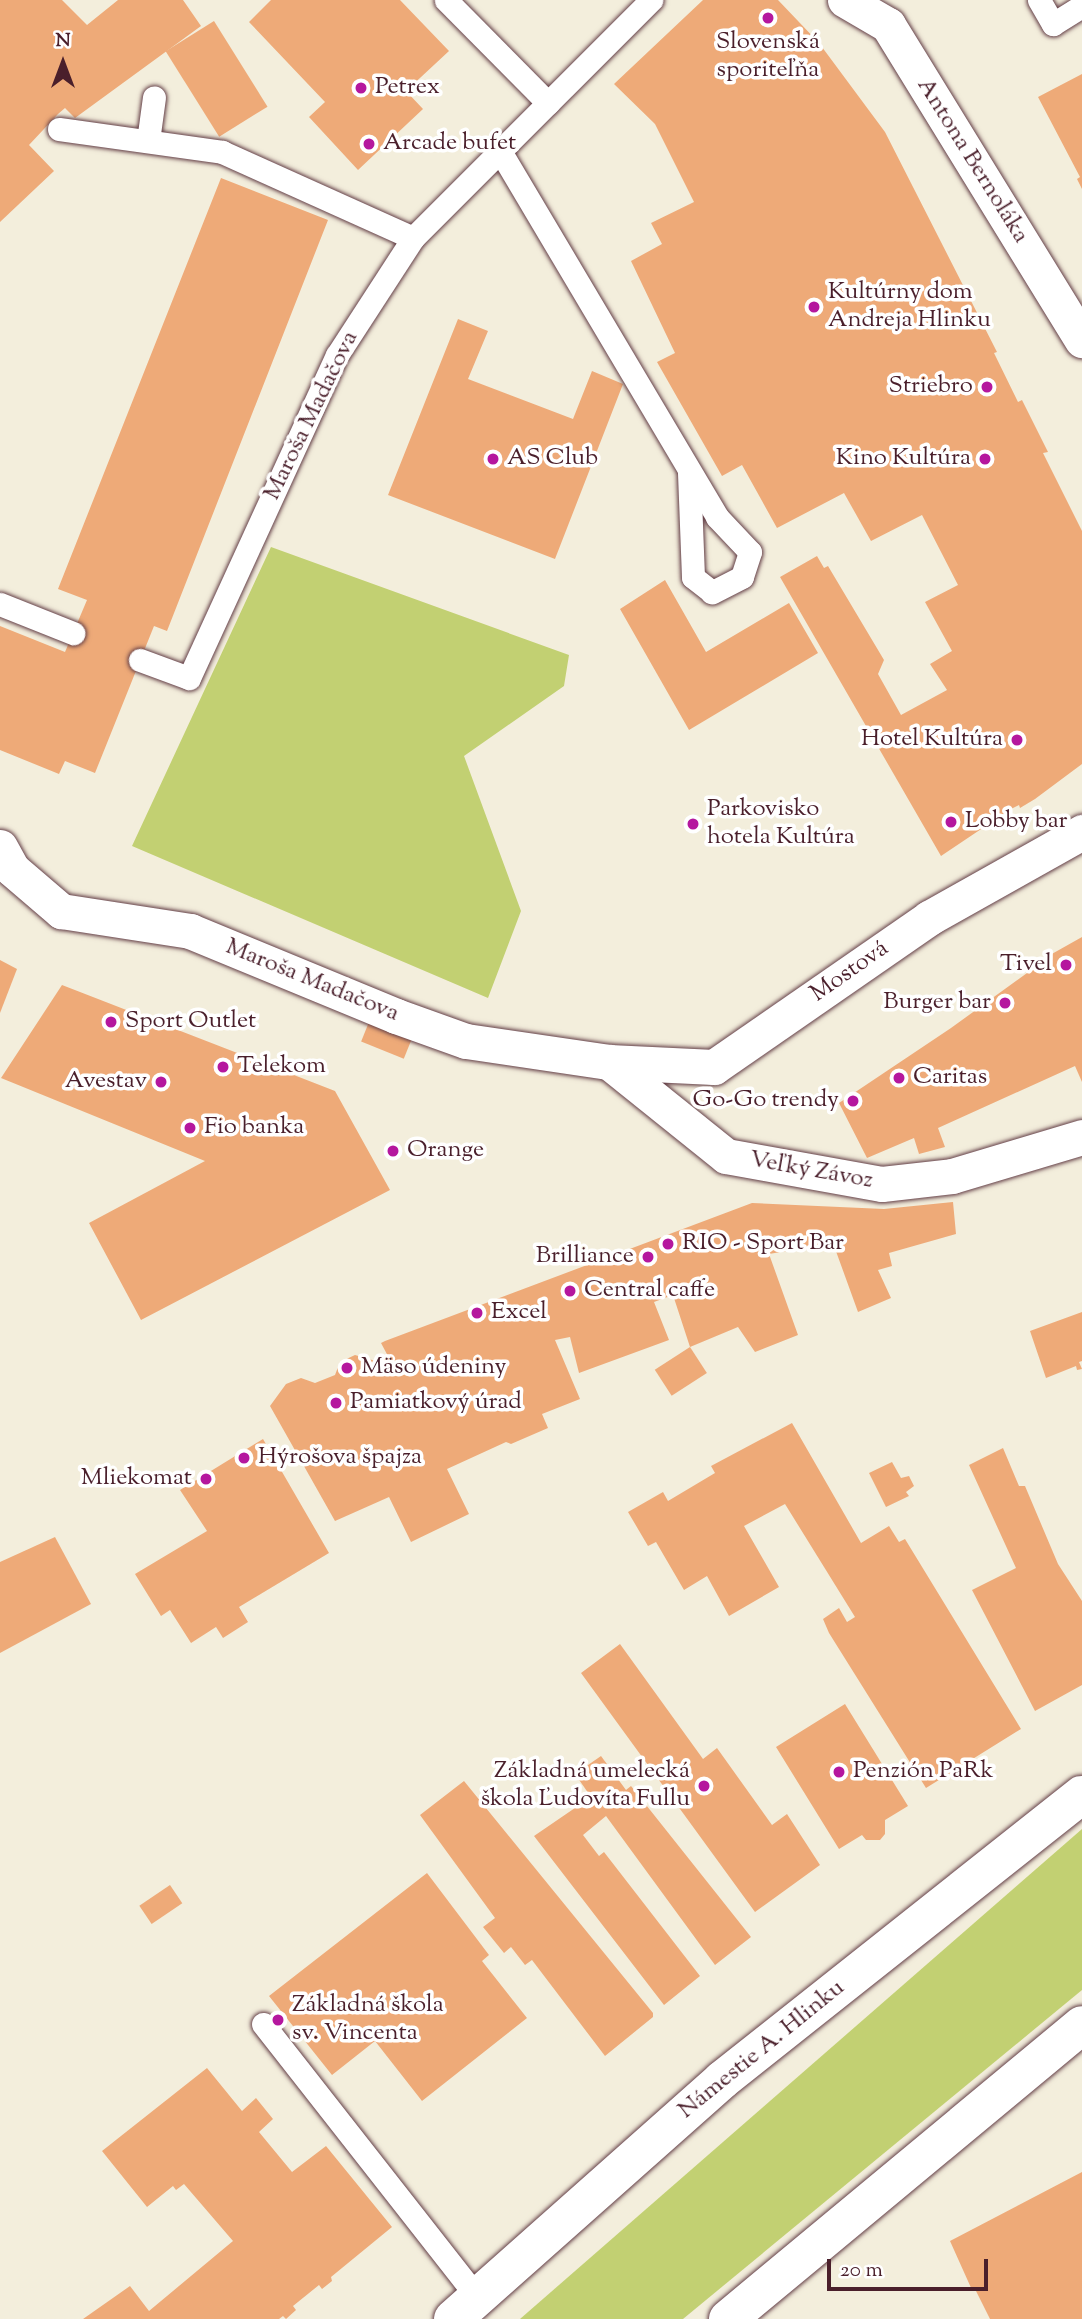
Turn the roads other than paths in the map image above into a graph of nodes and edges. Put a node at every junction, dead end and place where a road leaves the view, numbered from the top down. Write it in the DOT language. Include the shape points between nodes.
graph roads {
  1 [pos="446,0"];
  2 [pos="652,0"];
  3 [pos="845,0"];
  4 [pos="1039,0"];
  5 [pos="1082,6"];
  6 [pos="154,97"];
  7 [pos="548,103"];
  8 [pos="60,129"];
  9 [pos="148,141"];
  10 [pos="500,151"];
  11 [pos="413,238"];
  12 [pos="1082,340"];
  13 [pos="689,471"];
  14 [pos="0,604"];
  15 [pos="73,633"];
  16 [pos="140,660"];
  17 [pos="1082,832"];
  18 [pos="0,847"];
  19 [pos="609,1062"];
  20 [pos="1082,1136"];
  21 [pos="1082,1795"];
  22 [pos="263,2024"];
  23 [pos="1082,2025"];
  24 [pos="465,2308"];
  25 [pos="728,2319"];
  1 -- 7 [label="lane"];
  2 -- 7 [label="lane, Maroša Madačova"];
  3 -- 12 [label="street, Antona Bernoláka" via="888,25"];
  4 -- 5 [label="lane" via="1053,24"];
  6 -- 9 [label="lane"];
  7 -- 10 [label="lane, Maroša Madačova"];
  8 -- 9 [label="lane"];
  9 -- 11 [label="lane" via="222,152"];
  10 -- 11 [label="lane, Maroša Madačova"];
  10 -- 13 [label="lane"];
  11 -- 16 [label="lane, Maroša Madačova" via="337,355 189,678"];
  13 -- 13 [label="lane" via="717,517 750,552 741,577 712,592 693,577"];
  14 -- 15 [label="lane"];
  17 -- 19 [label="street, Mostová" via="929,918 715,1067"];
  18 -- 19 [label="street, Maroša Madačova" via="12,869 61,911 190,931 467,1041"];
  19 -- 20 [label="street, Veľký Závoz" via="726,1156 882,1184 952,1176"];
  21 -- 24 [label="street, Námestie A. Hlinku" via="722,2080"];
  22 -- 24 [label="lane"];
  23 -- 25 [label="street"];
}
